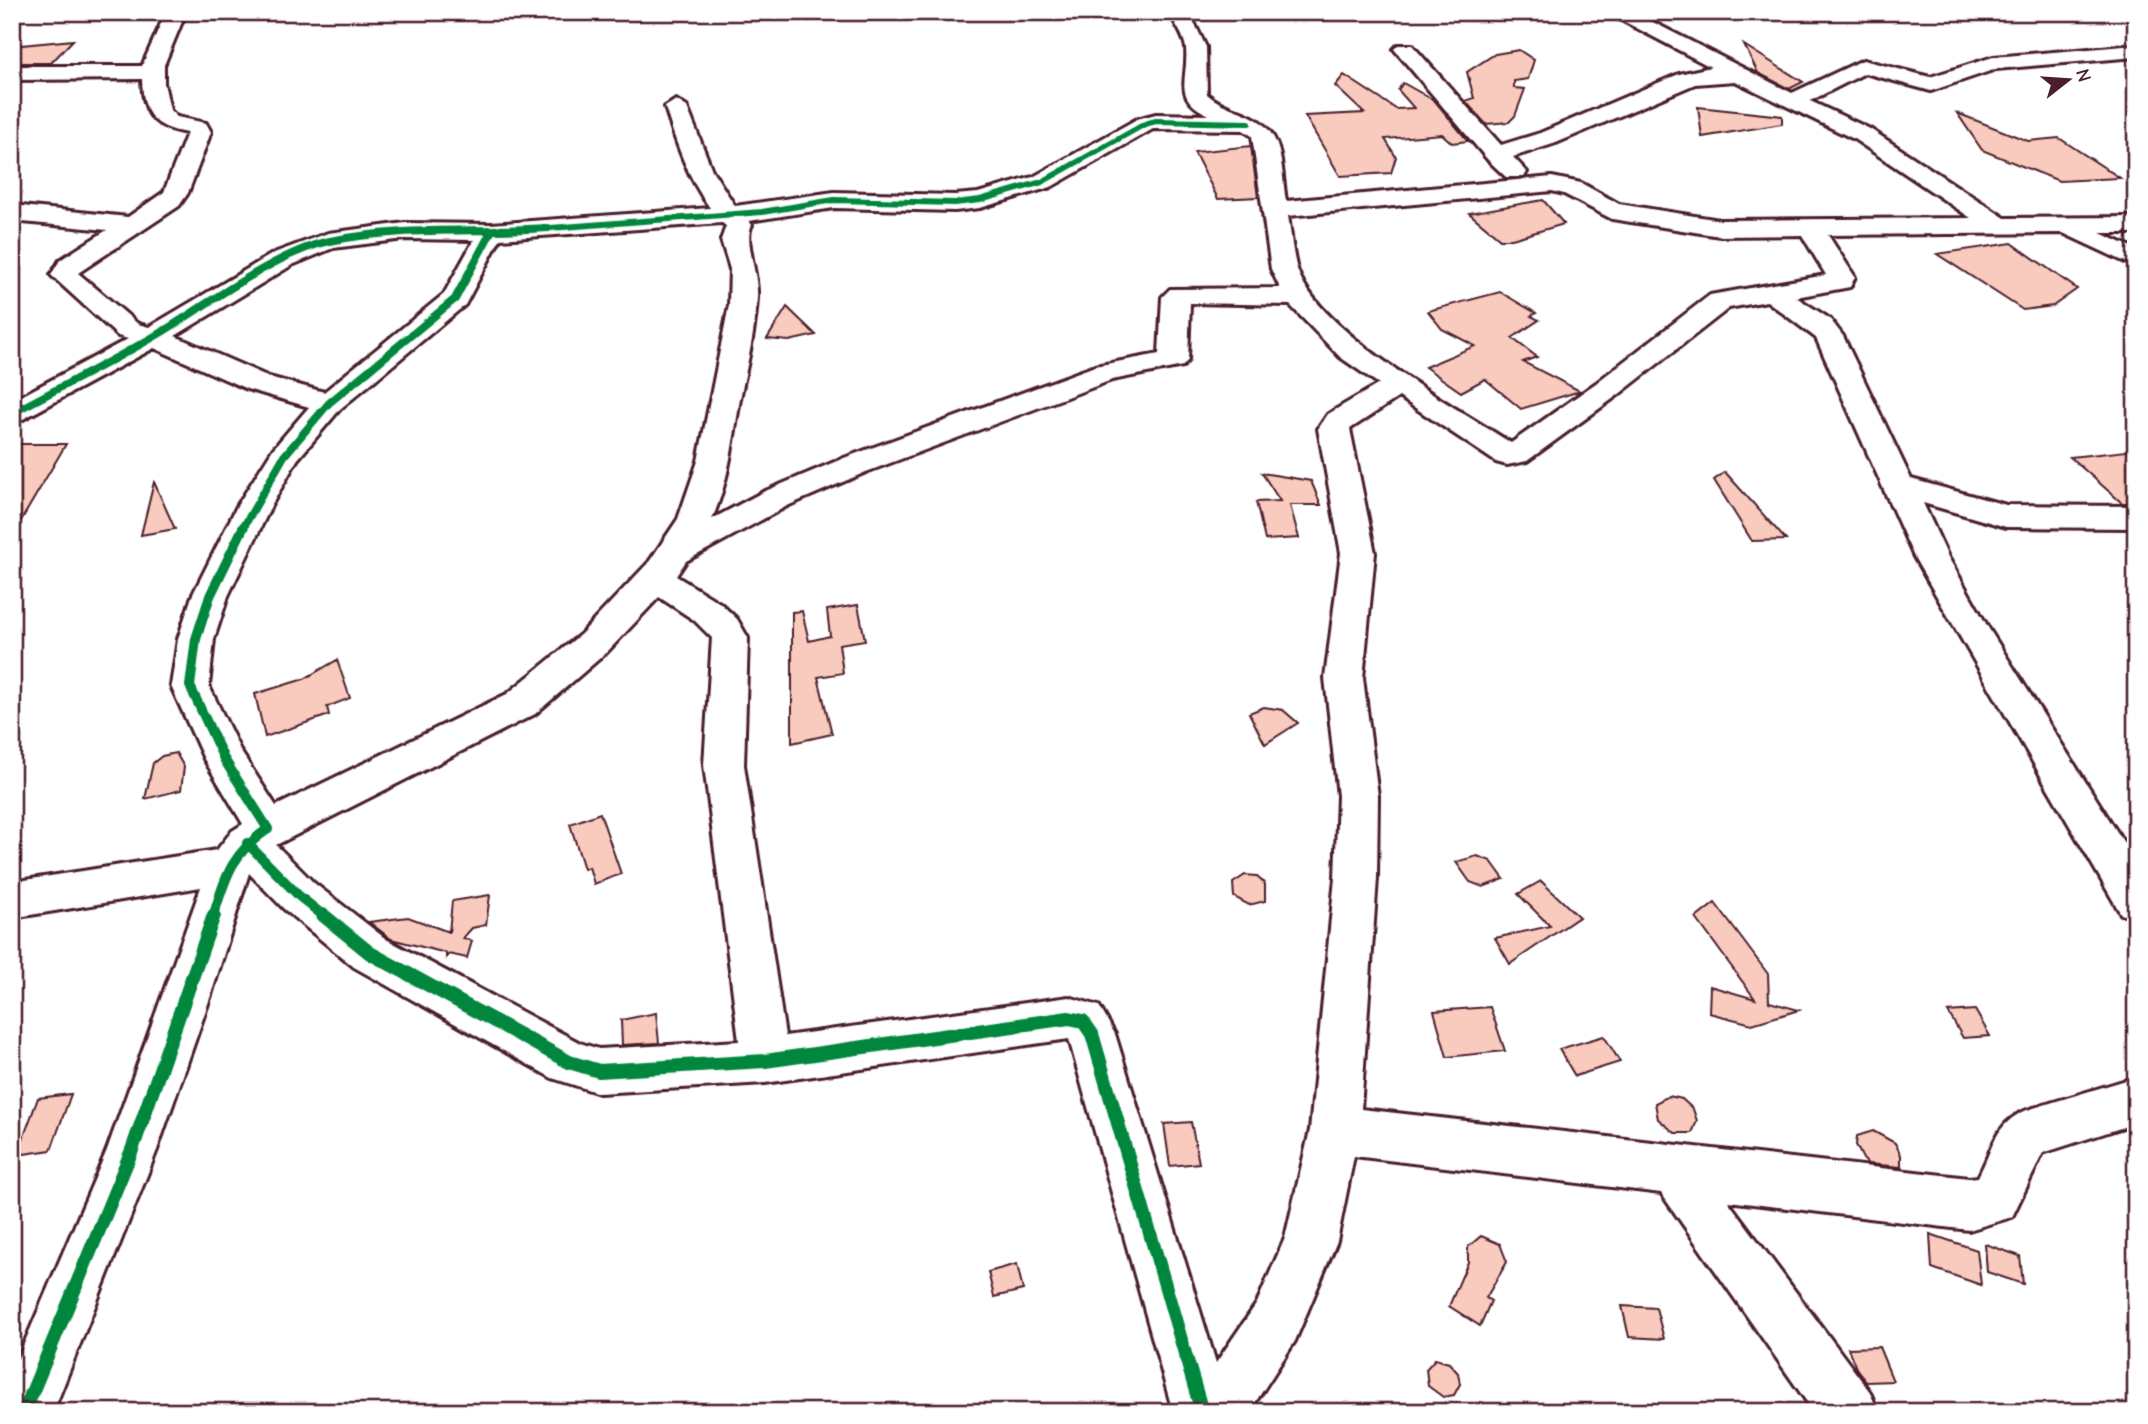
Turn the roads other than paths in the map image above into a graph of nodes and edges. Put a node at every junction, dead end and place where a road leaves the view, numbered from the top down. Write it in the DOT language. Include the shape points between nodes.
graph roads {
  1 [pos="176,12"];
  2 [pos="1178,12"];
  3 [pos="1616,12"];
  4 [pos="1405,49"];
  5 [pos="2136,51"];
  6 [pos="153,72"];
  7 [pos="12,73"];
  8 [pos="1737,74"];
  9 [pos="1791,102"];
  10 [pos="676,107"];
  11 [pos="1249,123"];
  12 [pos="1496,155"];
  13 [pos="1530,186"];
  14 [pos="1277,209"];
  15 [pos="12,213"];
  16 [pos="733,220"];
  17 [pos="134,225"];
  18 [pos="2136,225"];
  19 [pos="2001,227"];
  20 [pos="2066,227"];
  21 [pos="1811,229"];
  22 [pos="491,232"];
  23 [pos="2136,259"];
  24 [pos="1811,286"];
  25 [pos="1771,292"];
  26 [pos="1298,297"];
  27 [pos="1820,324"];
  28 [pos="153,337"];
  29 [pos="1400,384"];
  30 [pos="329,403"];
  31 [pos="12,414"];
  32 [pos="1898,486"];
  33 [pos="2136,517"];
  34 [pos="663,568"];
  35 [pos="248,846"];
  36 [pos="12,900"];
  37 [pos="2136,901"];
  38 [pos="765,1061"];
  39 [pos="2136,1100"];
  40 [pos="1335,1130"];
  41 [pos="1675,1170"];
  42 [pos="24,1412"];
  43 [pos="1202,1412"];
  44 [pos="1216,1412"];
  45 [pos="1850,1412"];
  1 -- 6 [label="street"];
  2 -- 11 [label="street" via="1196,49 1197,96"];
  3 -- 8 [label="street"];
  4 -- 12 [label="street"];
  5 -- 9 [label="street" via="1993,63 1925,84 1863,66"];
  6 -- 7 [label="street"];
  6 -- 17 [label="street" via="159,112 170,123 198,128 199,132 176,193"];
  8 -- 9 [label="street"];
  8 -- 12 [label="street" via="1687,79"];
  9 -- 19 [label="street" via="1871,139"];
  10 -- 16 [label="street" via="689,148"];
  11 -- 14 [label="street" via="1264,134"];
  11 -- 16 [label="street" via="1145,124 1042,182 980,200 834,200"];
  12 -- 13 [label="street"];
  13 -- 14 [label="street"];
  13 -- 21 [label="street" via="1564,185 1602,207 1656,220 1741,229"];
  14 -- 26 [label="street" via="1283,269"];
  15 -- 17 [label="street"];
  16 -- 22 [label="street"];
  16 -- 34 [label="street" via="733,247 742,261 742,313 707,490 695,519"];
  17 -- 28 [label="street" via="69,266 64,275 128,330"];
  18 -- 20 [label="street"];
  19 -- 20 [label="street"];
  19 -- 21 [label="street"];
  20 -- 23 [label="street"];
  21 -- 24 [label="street" via="1841,277 1840,281"];
  22 -- 28 [label="street" via="405,231 328,241 283,258"];
  22 -- 30 [label="street" via="455,299"];
  24 -- 25 [label="street"];
  24 -- 27 [label="street" via="1822,309"];
  25 -- 27 [label="street"];
  25 -- 29 [label="street" via="1720,301 1512,456"];
  26 -- 29 [label="street" via="1350,351"];
  26 -- 34 [label="street" via="1180,295 1176,297 1173,360 1097,375 855,465 775,499"];
  27 -- 32 [label="street"];
  28 -- 30 [label="street" via="258,383"];
  28 -- 31 [label="street"];
  29 -- 40 [label="street" via="1339,421 1334,429 1358,554 1344,678 1358,796 1356,878"];
  30 -- 35 [label="street" via="284,456 254,506 209,596 196,639 190,687 224,759"];
  32 -- 33 [label="street" via="2006,516"];
  32 -- 37 [label="street" via="1975,636"];
  34 -- 35 [label="street" via="557,677 522,704"];
  34 -- 38 [label="street" via="730,638 724,765"];
  35 -- 36 [label="street"];
  35 -- 38 [label="street" via="299,896 370,953 569,1062 598,1072"];
  35 -- 42 [label="street" via="132,1150"];
  38 -- 43 [label="street" via="1069,1018 1083,1021 1092,1034"];
  39 -- 41 [label="street" via="2026,1134 2015,1147 2005,1182 1994,1199 1969,1204"];
  40 -- 41 [label="street"];
  40 -- 44 [label="street" via="1311,1241 1276,1322"];
  41 -- 45 [label="street"];
}
